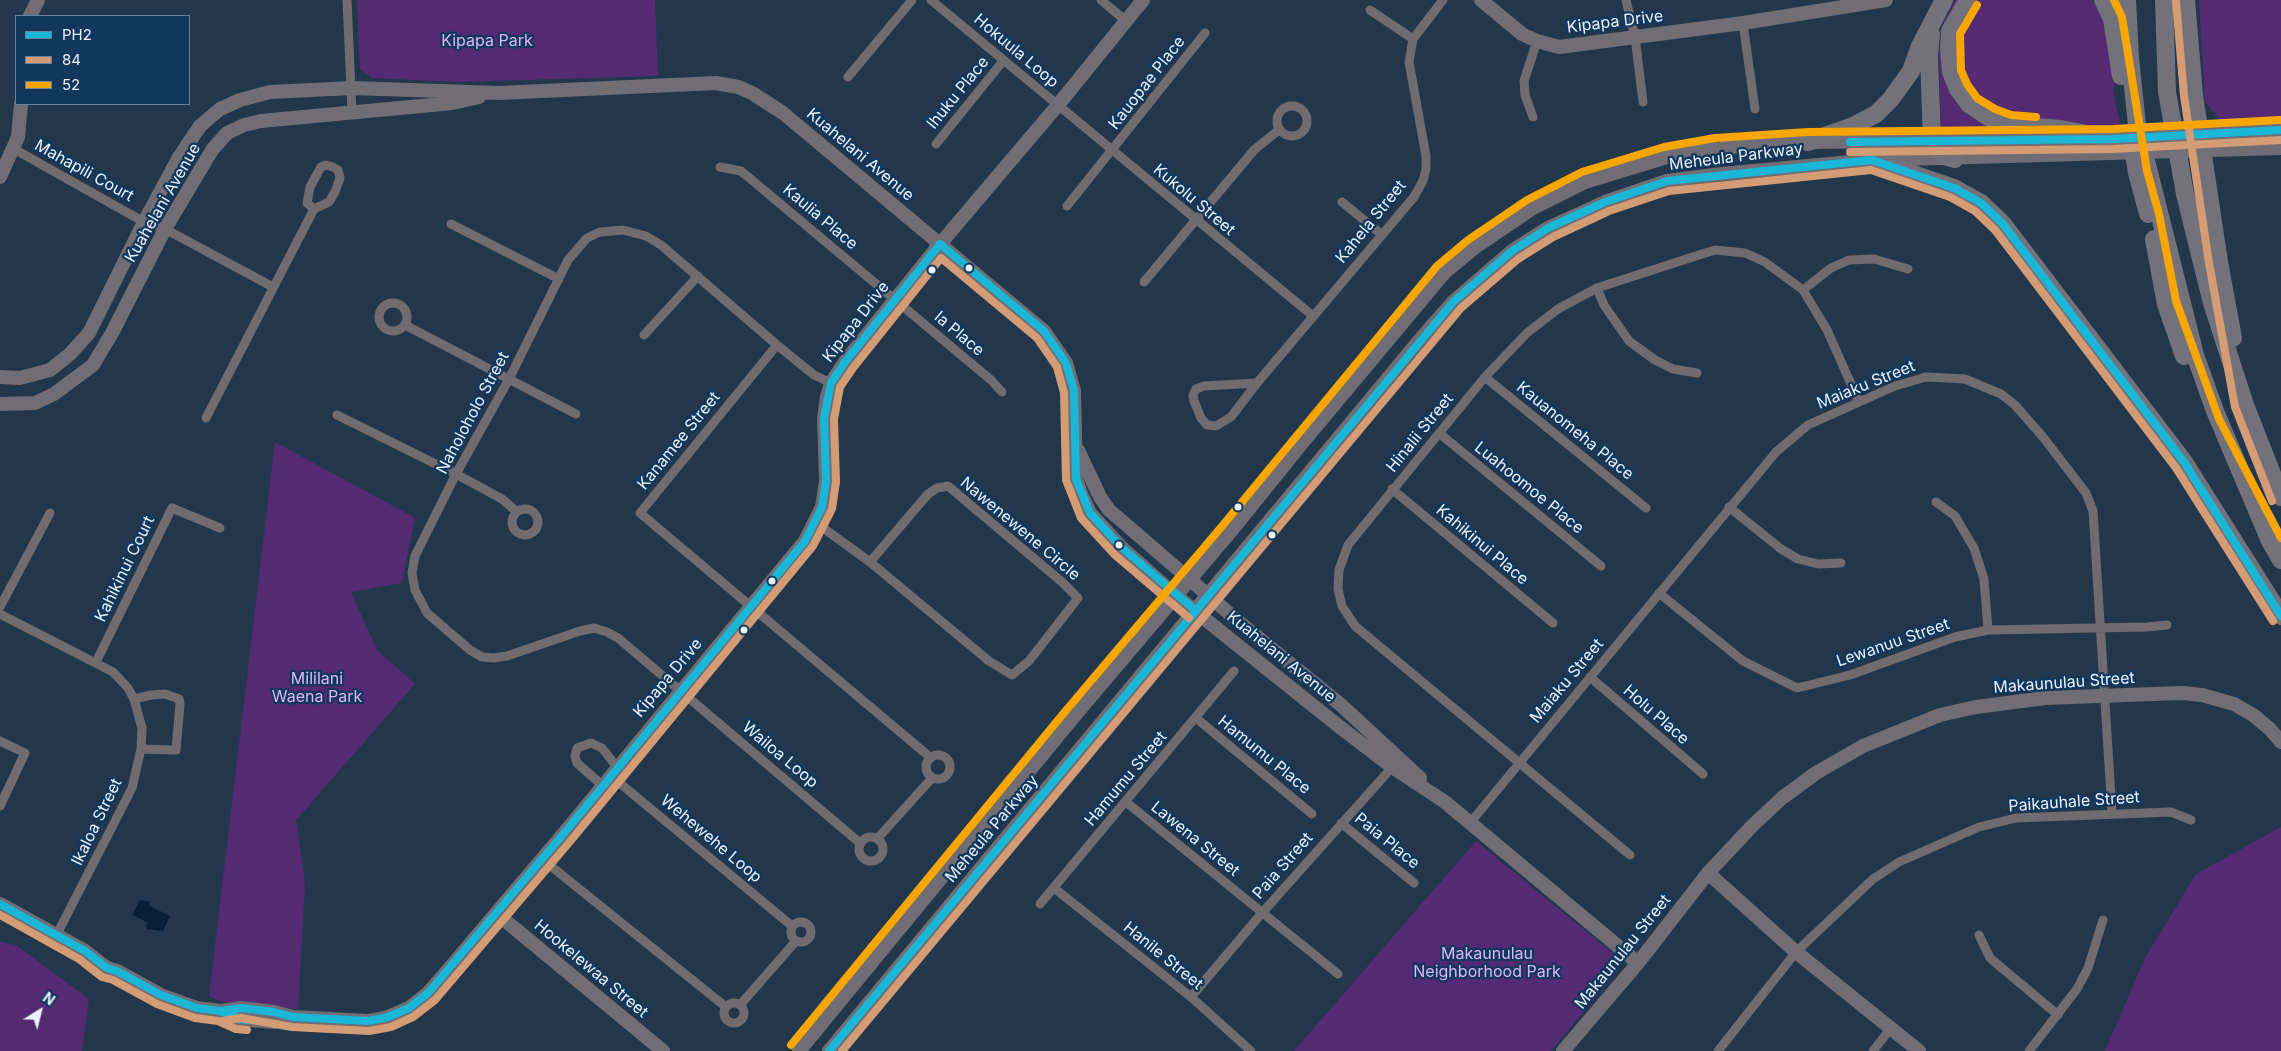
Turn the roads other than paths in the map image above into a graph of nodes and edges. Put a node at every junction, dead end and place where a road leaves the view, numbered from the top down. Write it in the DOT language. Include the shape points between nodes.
graph roads {
  1 [pos="38,0"];
  2 [pos="347,0"];
  3 [pos="912,0"];
  4 [pos="931,0"];
  5 [pos="1101,0"];
  6 [pos="1143,0"];
  7 [pos="1443,0"];
  8 [pos="1481,0"];
  9 [pos="1626,0"];
  10 [pos="1886,0"];
  11 [pos="1968,0"];
  12 [pos="2102,0"];
  13 [pos="2127,0"];
  14 [pos="2164,0"];
  15 [pos="2186,0"];
  16 [pos="1941,6"];
  17 [pos="1370,10"];
  18 [pos="30,15"];
  19 [pos="1126,21"];
  20 [pos="1744,23"];
  21 [pos="1205,33"];
  22 [pos="1635,37"];
  23 [pos="1413,39"];
  24 [pos="1537,41"];
  25 [pos="1003,62"];
  26 [pos="848,77"];
  27 [pos="352,88"];
  28 [pos="499,93"];
  29 [pos="1643,102"];
  30 [pos="20,105"];
  31 [pos="1058,105"];
  32 [pos="1755,109"];
  33 [pos="352,113"];
  34 [pos="1533,117"];
  35 [pos="1280,129"];
  36 [pos="2281,130"];
  37 [pos="1932,141"];
  38 [pos="1808,142"];
  39 [pos="936,144"];
  40 [pos="2113,146"];
  41 [pos="2281,148"];
  42 [pos="14,149"];
  43 [pos="1112,151"];
  44 [pos="1955,158"];
  45 [pos="1872,160"];
  46 [pos="720,167"];
  47 [pos="0,177"];
  48 [pos="1342,202"];
  49 [pos="1067,206"];
  50 [pos="314,209"];
  51 [pos="1196,221"];
  52 [pos="144,222"];
  53 [pos="450,224"];
  54 [pos="165,229"];
  55 [pos="1381,234"];
  56 [pos="940,244"];
  57 [pos="1908,269"];
  58 [pos="698,276"];
  59 [pos="559,279"];
  60 [pos="1144,282"];
  61 [pos="273,287"];
  62 [pos="1597,288"];
  63 [pos="1803,290"];
  64 [pos="896,300"];
  65 [pos="1313,316"];
  66 [pos="404,325"];
  67 [pos="644,335"];
  68 [pos="777,345"];
  69 [pos="1698,373"];
  70 [pos="0,377"];
  71 [pos="1485,377"];
  72 [pos="509,379"];
  73 [pos="831,383"];
  74 [pos="1256,383"];
  75 [pos="1002,392"];
  76 [pos="1858,402"];
  77 [pos="0,404"];
  78 [pos="2245,405"];
  79 [pos="576,414"];
  80 [pos="337,415"];
  81 [pos="206,418"];
  82 [pos="1439,433"];
  83 [pos="1077,447"];
  84 [pos="456,474"];
  85 [pos="1392,490"];
  86 [pos="2281,497"];
  87 [pos="1936,502"];
  88 [pos="1729,507"];
  89 [pos="1646,508"];
  90 [pos="516,511"];
  91 [pos="50,513"];
  92 [pos="816,522"];
  93 [pos="220,528"];
  94 [pos="2270,541"];
  95 [pos="2281,560"];
  96 [pos="870,562"];
  97 [pos="1841,563"];
  98 [pos="1601,566"];
  99 [pos="1189,579"];
  100 [pos="1659,594"];
  101 [pos="1176,595"];
  102 [pos="1207,595"];
  103 [pos="0,606"];
  104 [pos="752,607"];
  105 [pos="1195,610"];
  106 [pos="0,614"];
  107 [pos="2281,616"];
  108 [pos="1553,623"];
  109 [pos="2167,625"];
  110 [pos="2101,628"];
  111 [pos="1988,630"];
  112 [pos="96,662"];
  113 [pos="1234,672"];
  114 [pos="1590,677"];
  115 [pos="680,690"];
  116 [pos="2105,697"];
  117 [pos="134,699"];
  118 [pos="1196,718"];
  119 [pos="0,741"];
  120 [pos="2281,742"];
  121 [pos="142,749"];
  122 [pos="932,758"];
  123 [pos="1396,762"];
  124 [pos="1519,763"];
  125 [pos="1703,774"];
  126 [pos="610,776"];
  127 [pos="932,778"];
  128 [pos="1126,802"];
  129 [pos="0,806"];
  130 [pos="2112,813"];
  131 [pos="1312,814"];
  132 [pos="2190,820"];
  133 [pos="1470,822"];
  134 [pos="1341,823"];
  135 [pos="877,839"];
  136 [pos="860,843"];
  137 [pos="1630,855"];
  138 [pos="542,859"];
  139 [pos="1708,874"];
  140 [pos="1414,883"];
  141 [pos="1054,888"];
  142 [pos="0,904"];
  143 [pos="1040,904"];
  144 [pos="496,913"];
  145 [pos="1262,913"];
  146 [pos="2103,920"];
  147 [pos="792,926"];
  148 [pos="57,934"];
  149 [pos="1979,935"];
  150 [pos="796,941"];
  151 [pos="1796,952"];
  152 [pos="1638,963"];
  153 [pos="1338,974"];
  154 [pos="1191,998"];
  155 [pos="740,1005"];
  156 [pos="726,1007"];
  157 [pos="2058,1014"];
  158 [pos="1891,1028"];
  159 [pos="664,1051"];
  160 [pos="798,1051"];
  161 [pos="829,1051"];
  162 [pos="1251,1051"];
  163 [pos="1563,1051"];
  164 [pos="1718,1051"];
  165 [pos="1873,1051"];
  166 [pos="1919,1051"];
  167 [pos="2029,1051"];
  1 -- 18 [label="street"];
  2 -- 27 [label="street"];
  3 -- 26 [label="street"];
  4 -- 25 [label="street, Hokuula Loop"];
  5 -- 19 [label="street"];
  6 -- 19 [label="street, Kipapa Drive"];
  7 -- 23 [label="street, Kahela Street"];
  8 -- 24 [label="street, Kipapa Drive" via="1522,34"];
  9 -- 22 [label="street"];
  10 -- 20 [label="street, Kipapa Drive"];
  11 -- 40 [label="highway" via="1950,31 1948,50 1954,81 1970,105 2009,125 2061,129"];
  12 -- 94 [label="highway" via="2112,18 2137,174 2149,216 2166,304 2210,423"];
  13 -- 94 [label="highway" via="2137,125 2175,280 2195,355 2215,411"];
  14 -- 78 [label="highway" via="2167,92 2185,194 2212,303"];
  15 -- 78 [label="highway" via="2194,94 2219,262"];
  16 -- 37 [label="highway" via="1931,32 1928,56"];
  16 -- 38 [label="highway" via="1911,71 1891,99 1876,114 1853,126"];
  17 -- 23 [label="street"];
  19 -- 31 [label="street, Kipapa Drive"];
  20 -- 22 [label="street, Kipapa Drive"];
  20 -- 32 [label="street"];
  21 -- 43 [label="street, Kauopae Place"];
  22 -- 24 [label="street, Kipapa Drive" via="1559,47"];
  22 -- 29 [label="street"];
  23 -- 55 [label="street, Kahela Street" via="1409,62 1426,169 1414,197"];
  24 -- 34 [label="street" via="1524,81"];
  25 -- 31 [label="street, Hokuula Loop"];
  25 -- 39 [label="street, Ihuku Place"];
  27 -- 28 [label="street, Kuahelani Avenue"];
  27 -- 33 [label="street"];
  27 -- 52 [label="street, Kuahelani Avenue" via="270,92 220,109 200,126"];
  28 -- 33 [label="street, Kuahelani Avenue" via="453,103"];
  28 -- 56 [label="street, Kuahelani Avenue" via="716,83 738,87 783,113"];
  30 -- 42 [label="street" via="21,118"];
  31 -- 43 [label="street, Kukolu Street"];
  31 -- 56 [label="street, Kipapa Drive"];
  33 -- 54 [label="street, Kuahelani Avenue" via="262,121 244,125 227,134 212,150"];
  35 -- 51 [label="street" via="1254,150"];
  36 -- 40 [label="street, Meheula Parkway" via="2213,133"];
  37 -- 38 [label="street, Meheula Parkway"];
  37 -- 40 [label="street, Meheula Parkway"];
  37 -- 44 [label="highway" via="1944,156"];
  38 -- 99 [label="street, Meheula Parkway" via="1716,148 1667,157 1585,182 1533,208 1493,234 1445,272"];
  40 -- 41 [label="street, Meheula Parkway"];
  40 -- 44 [label="street, Meheula Parkway"];
  42 -- 47 [label="street"];
  42 -- 52 [label="street, Mahapili Court"];
  43 -- 49 [label="street, Kauopae Place"];
  43 -- 51 [label="street, Kukolu Street"];
  44 -- 45 [label="street, Meheula Parkway"];
  45 -- 102 [label="street, Meheula Parkway" via="1668,181 1605,202 1548,228 1512,251 1454,301"];
  45 -- 107 [label="highway" via="1954,188 1981,203 2002,223 2184,462"];
  46 -- 64 [label="street, Kaulia Place" via="741,171"];
  48 -- 55 [label="street"];
  50 -- 50 [label="street" via="329,202 335,192 340,178 338,170 333,167 326,165 321,168 310,187 307,203"];
  50 -- 61 [label="street"];
  51 -- 60 [label="street"];
  51 -- 65 [label="street, Kukolu Street"];
  52 -- 54 [label="street, Mahapili Court"];
  52 -- 70 [label="street, Kuahelani Avenue" via="89,332 70,354 50,370 20,378"];
  53 -- 59 [label="street"];
  54 -- 61 [label="street, Mahapili Court"];
  54 -- 77 [label="street, Kuahelani Avenue" via="93,364 54,394 35,403"];
  55 -- 65 [label="street, Kahela Street"];
  56 -- 64 [label="street, Kipapa Drive"];
  56 -- 83 [label="street, Kuahelani Avenue" via="1044,331 1066,362 1074,391"];
  57 -- 63 [label="street" via="1874,259 1849,260 1831,268"];
  58 -- 59 [label="street, Naholoholo Street" via="661,244 623,230 600,232 587,238 578,246"];
  58 -- 67 [label="street"];
  58 -- 68 [label="street, Naholoholo Street"];
  59 -- 72 [label="street, Naholoholo Street"];
  61 -- 81 [label="street"];
  62 -- 63 [label="street, Hinalii Street" via="1715,250 1745,253 1765,262"];
  62 -- 69 [label="street" via="1604,305 1629,341 1673,369"];
  62 -- 71 [label="street, Hinalii Street" via="1543,319 1513,345"];
  63 -- 76 [label="street, Hinalii Street" via="1827,330"];
  64 -- 73 [label="street, Kipapa Drive"];
  64 -- 75 [label="street, Ia Place"];
  65 -- 74 [label="street, Kahela Street"];
  66 -- 72 [label="street"];
  68 -- 73 [label="street, Naholoholo Street" via="814,375"];
  68 -- 104 [label="street, Kanamee Street" via="640,513"];
  71 -- 82 [label="street, Hinalii Street"];
  71 -- 89 [label="street, Kauanomeha Place"];
  72 -- 79 [label="street"];
  72 -- 84 [label="street, Naholoholo Street"];
  73 -- 92 [label="street, Kipapa Drive" via="824,418 826,481"];
  74 -- 74 [label="street, Kahela Street" via="1196,389 1194,401 1201,418 1207,425 1223,423"];
  76 -- 88 [label="street, Maiaku Street" via="1808,425 1792,438"];
  76 -- 110 [label="street, Maiaku Street" via="1895,386 1926,377 1947,376 1983,386 2015,405 2086,493 2093,511"];
  78 -- 86 [label="highway"];
  80 -- 84 [label="street"];
  82 -- 85 [label="street, Hinalii Street"];
  82 -- 98 [label="street, Luahoomoe Place"];
  83 -- 99 [label="street, Kuahelani Avenue" via="1109,510"];
  83 -- 101 [label="street, Kuahelani Avenue" via="1076,479 1090,513 1121,547"];
  84 -- 90 [label="street" via="502,499"];
  84 -- 115 [label="street, Naholoholo Street" via="415,556 412,573 415,590 428,613 482,657 506,656 594,628 618,638"];
  85 -- 108 [label="street, Kahikinui Place"];
  85 -- 124 [label="street, Hinalii Street" via="1348,545 1342,558 1338,589 1342,606 1354,626 1369,640"];
  87 -- 111 [label="street" via="1955,516 1974,548 1984,579"];
  88 -- 97 [label="street" via="1781,550 1798,559 1818,564"];
  88 -- 100 [label="street, Maiaku Street"];
  91 -- 103 [label="street"];
  92 -- 96 [label="street, Nawenewene Circle"];
  92 -- 104 [label="street, Kipapa Drive" via="805,541"];
  93 -- 112 [label="street, Kahikinui Court" via="172,508"];
  94 -- 95 [label="highway"];
  96 -- 96 [label="street, Nawenewene Circle" via="989,662 1012,676 1029,661 1078,598 948,486 928,494"];
  99 -- 101 [label="street, Meheula Parkway"];
  99 -- 102 [label="street, Kuahelani Avenue"];
  100 -- 111 [label="street, Lewanuu Street" via="1743,661 1797,688 1850,675 1955,637"];
  100 -- 114 [label="street, Maiaku Street"];
  101 -- 105 [label="street, Kuahelani Avenue"];
  101 -- 160 [label="street, Meheula Parkway"];
  102 -- 105 [label="street, Meheula Parkway"];
  102 -- 123 [label="street, Kuahelani Avenue" via="1341,705"];
  104 -- 115 [label="street, Kipapa Drive"];
  104 -- 122 [label="street"];
  105 -- 123 [label="street, Kuahelani Avenue"];
  105 -- 161 [label="street, Meheula Parkway"];
  106 -- 112 [label="street, Ikaloa Street"];
  109 -- 110 [label="street, Lewanuu Street"];
  110 -- 111 [label="street, Lewanuu Street"];
  110 -- 116 [label="street, Maiaku Street"];
  112 -- 117 [label="street, Ikaloa Street" via="122,680"];
  113 -- 118 [label="street, Hamumu Street"];
  114 -- 124 [label="street, Maiaku Street"];
  114 -- 125 [label="street, Holu Place"];
  115 -- 126 [label="street, Kipapa Drive"];
  115 -- 136 [label="street, Wailoa Loop"];
  116 -- 120 [label="street, Makaunulau Street" via="2182,693 2218,698 2253,715"];
  116 -- 130 [label="street, Maiaku Street"];
  116 -- 139 [label="street, Makaunulau Street" via="2045,698 1976,707 1940,715 1863,746 1816,773 1782,798"];
  117 -- 121 [label="street, Ikaloa Street" via="142,728"];
  117 -- 121 [label="street" via="165,694 179,699 180,704 176,750"];
  118 -- 128 [label="street, Hamumu Street"];
  118 -- 131 [label="street, Hamumu Place"];
  119 -- 129 [label="street" via="25,753"];
  121 -- 148 [label="street, Ikaloa Street" via="132,788"];
  122 -- 127 [label="street" via="926,766"];
  122 -- 127 [label="street" via="942,756 950,771 945,777"];
  123 -- 133 [label="street, Kuahelani Avenue"];
  123 -- 134 [label="street, Paia Street"];
  124 -- 133 [label="street, Maiaku Street"];
  124 -- 137 [label="street, Hinalii Street"];
  126 -- 138 [label="street, Kipapa Drive"];
  126 -- 147 [label="street, Wehewehe Loop"];
  127 -- 135 [label="street"];
  128 -- 141 [label="street, Hamumu Street"];
  128 -- 145 [label="street, Lawena Street"];
  130 -- 132 [label="street, Paikauhale Street" via="2171,812"];
  130 -- 151 [label="street, Paikauhale Street" via="2016,818 1979,827 1940,842 1873,879"];
  133 -- 152 [label="street, Kuahelani Avenue"];
  134 -- 140 [label="street, Paia Place"];
  134 -- 145 [label="street, Paia Street"];
  135 -- 136 [label="street" via="868,837"];
  135 -- 136 [label="street, Wailoa Loop" via="882,852 872,861 860,854"];
  138 -- 144 [label="street, Kipapa Drive"];
  138 -- 156 [label="street, Wehewehe Loop"];
  139 -- 151 [label="street"];
  139 -- 152 [label="street, Makaunulau Street"];
  141 -- 143 [label="street, Hamumu Street"];
  141 -- 154 [label="street, Hanile Street"];
  142 -- 148 [label="street, Kipapa Drive"];
  144 -- 148 [label="street, Kipapa Drive" via="428,993 409,1008 368,1021 293,1017 241,1008 221,1011 197,1008 161,995 118,971 106,968 85,950"];
  144 -- 159 [label="street, Hookelewaa Street"];
  145 -- 153 [label="street, Lawena Street"];
  145 -- 154 [label="street, Paia Street"];
  146 -- 157 [label="street" via="2088,968"];
  147 -- 150 [label="street" via="791,933"];
  147 -- 150 [label="street, Wehewehe Loop" via="803,922 811,929 808,940"];
  149 -- 157 [label="street" via="1990,958"];
  150 -- 155 [label="street, Wehewehe Loop"];
  151 -- 158 [label="street"];
  151 -- 164 [label="street, Paikauhale Street"];
  152 -- 163 [label="street, Makaunulau Street"];
  154 -- 162 [label="street, Hanile Street"];
  155 -- 156 [label="street" via="733,1003"];
  155 -- 156 [label="street, Wehewehe Loop" via="744,1016 737,1022 727,1019"];
  157 -- 167 [label="street"];
  158 -- 165 [label="street"];
  158 -- 166 [label="street"];
}
